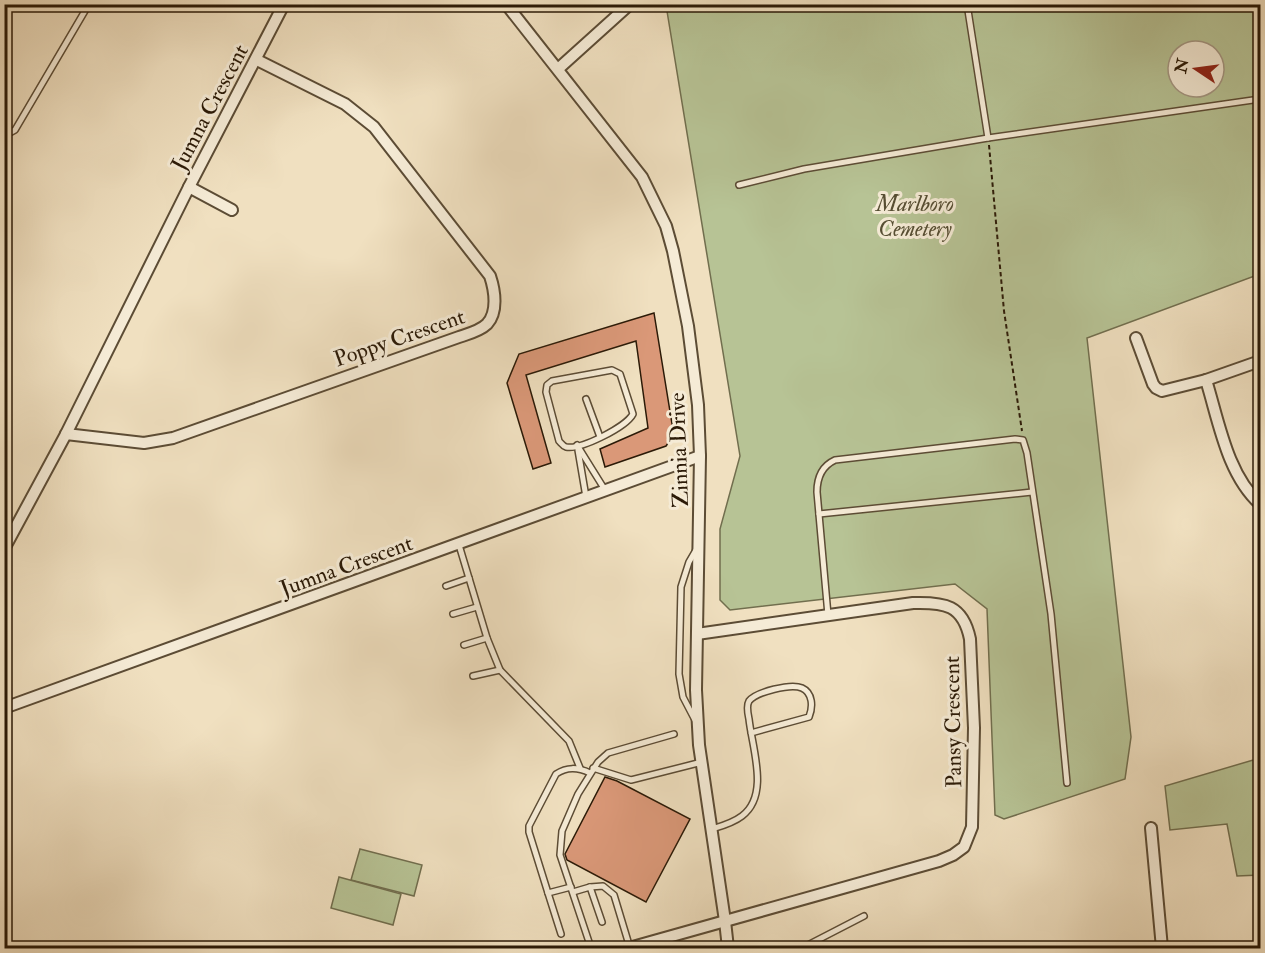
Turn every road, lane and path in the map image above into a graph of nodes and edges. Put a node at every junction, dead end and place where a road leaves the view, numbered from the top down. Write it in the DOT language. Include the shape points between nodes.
graph roads {
  1 [pos="89,4"];
  2 [pos="284,4"];
  3 [pos="506,4"];
  4 [pos="630,4"];
  5 [pos="967,4"];
  6 [pos="256,60"];
  7 [pos="558,69"];
  8 [pos="1260,99"];
  9 [pos="4,136"];
  10 [pos="988,138"];
  11 [pos="739,185"];
  12 [pos="189,187"];
  13 [pos="232,210"];
  14 [pos="1136,338"];
  15 [pos="1260,361"];
  16 [pos="1206,380"];
  17 [pos="586,399"];
  18 [pos="66,434"];
  19 [pos="600,437"];
  20 [pos="1023,440"];
  21 [pos="577,445"];
  22 [pos="700,456"];
  23 [pos="606,491"];
  24 [pos="1032,492"];
  25 [pos="586,498"];
  26 [pos="1260,504"];
  27 [pos="819,514"];
  28 [pos="459,545"];
  29 [pos="699,546"];
  30 [pos="4,549"];
  31 [pos="469,578"];
  32 [pos="446,586"];
  33 [pos="477,607"];
  34 [pos="453,614"];
  35 [pos="828,615"];
  36 [pos="697,634"];
  37 [pos="487,638"];
  38 [pos="464,645"];
  39 [pos="500,670"];
  40 [pos="473,676"];
  41 [pos="4,708"];
  42 [pos="698,727"];
  43 [pos="751,733"];
  44 [pos="674,734"];
  45 [pos="702,762"];
  46 [pos="580,768"];
  47 [pos="592,770"];
  48 [pos="1067,783"];
  49 [pos="1151,828"];
  50 [pos="712,829"];
  51 [pos="590,887"];
  52 [pos="572,890"];
  53 [pos="548,893"];
  54 [pos="864,916"];
  55 [pos="725,921"];
  56 [pos="602,922"];
  57 [pos="561,934"];
  58 [pos="591,948"];
  59 [pos="629,948"];
  60 [pos="728,948"];
  61 [pos="802,948"];
  62 [pos="1162,948"];
  1 -- 9 [label="lane" via="15,130"];
  2 -- 6 [label="street, Jumna Crescent"];
  3 -- 7 [label="street, Zinnia Drive"];
  4 -- 7 [label="street"];
  5 -- 10 [label="lane"];
  6 -- 12 [label="street, Jumna Crescent"];
  6 -- 18 [label="street, Poppy Crescent" via="345,104 374,127 490,276 494,297 489,320 482,328 459,337 173,438 144,443"];
  7 -- 22 [label="street, Zinnia Drive" via="642,177 666,226 688,326"];
  8 -- 10 [label="lane"];
  10 -- 11 [label="lane" via="804,169"];
  10 -- 20 [label="path" via="1004,311"];
  12 -- 13 [label="street"];
  12 -- 18 [label="street, Jumna Crescent"];
  14 -- 16 [label="street" via="1159,391"];
  15 -- 16 [label="street"];
  16 -- 26 [label="street" via="1239,478"];
  17 -- 19 [label="lane"];
  18 -- 30 [label="street, Jumna Crescent"];
  19 -- 21 [label="lane"];
  19 -- 21 [label="lane" via="626,423 633,414 620,374 612,370 552,381 546,392 559,441 567,447"];
  20 -- 24 [label="lane"];
  20 -- 27 [label="lane" via="835,460 824,469 817,484"];
  21 -- 23 [label="lane"];
  21 -- 25 [label="lane"];
  22 -- 23 [label="street, Jumna Crescent"];
  22 -- 29 [label="street, Zinnia Drive"];
  23 -- 25 [label="street, Jumna Crescent"];
  24 -- 27 [label="lane"];
  24 -- 48 [label="lane" via="1051,614"];
  25 -- 28 [label="street, Jumna Crescent"];
  27 -- 35 [label="lane"];
  28 -- 31 [label="lane"];
  28 -- 41 [label="street, Jumna Crescent"];
  29 -- 36 [label="street, Zinnia Drive"];
  29 -- 42 [label="lane" via="681,587 678,674 683,697"];
  31 -- 32 [label="lane"];
  31 -- 33 [label="lane"];
  33 -- 34 [label="lane"];
  33 -- 37 [label="lane"];
  35 -- 36 [label="street, Pansy Crescent"];
  35 -- 55 [label="street, Pansy Crescent" via="933,602 950,607 962,617 972,656 970,834 964,847 939,861"];
  36 -- 42 [label="street, Zinnia Drive"];
  37 -- 38 [label="lane"];
  37 -- 39 [label="lane"];
  39 -- 40 [label="lane"];
  39 -- 46 [label="lane" via="569,741"];
  42 -- 45 [label="street, Zinnia Drive"];
  43 -- 43 [label="lane" via="747,706 756,695 793,687 802,688 812,701 809,717"];
  43 -- 50 [label="lane" via="758,780 751,806 731,823"];
  44 -- 47 [label="lane" via="608,753"];
  45 -- 47 [label="lane" via="631,780"];
  45 -- 50 [label="street, Zinnia Drive"];
  46 -- 47 [label="lane"];
  46 -- 53 [label="lane" via="563,769 556,774 529,826"];
  47 -- 52 [label="lane" via="562,831 560,855"];
  49 -- 62 [label="street"];
  50 -- 55 [label="street, Zinnia Drive"];
  51 -- 52 [label="lane"];
  51 -- 56 [label="lane"];
  51 -- 59 [label="lane" via="603,886 614,895"];
  52 -- 53 [label="lane"];
  52 -- 58 [label="lane"];
  53 -- 57 [label="lane"];
  54 -- 61 [label="lane"];
  55 -- 59 [label="street, Pansy Crescent"];
  55 -- 60 [label="street, Zinnia Drive"];
}
